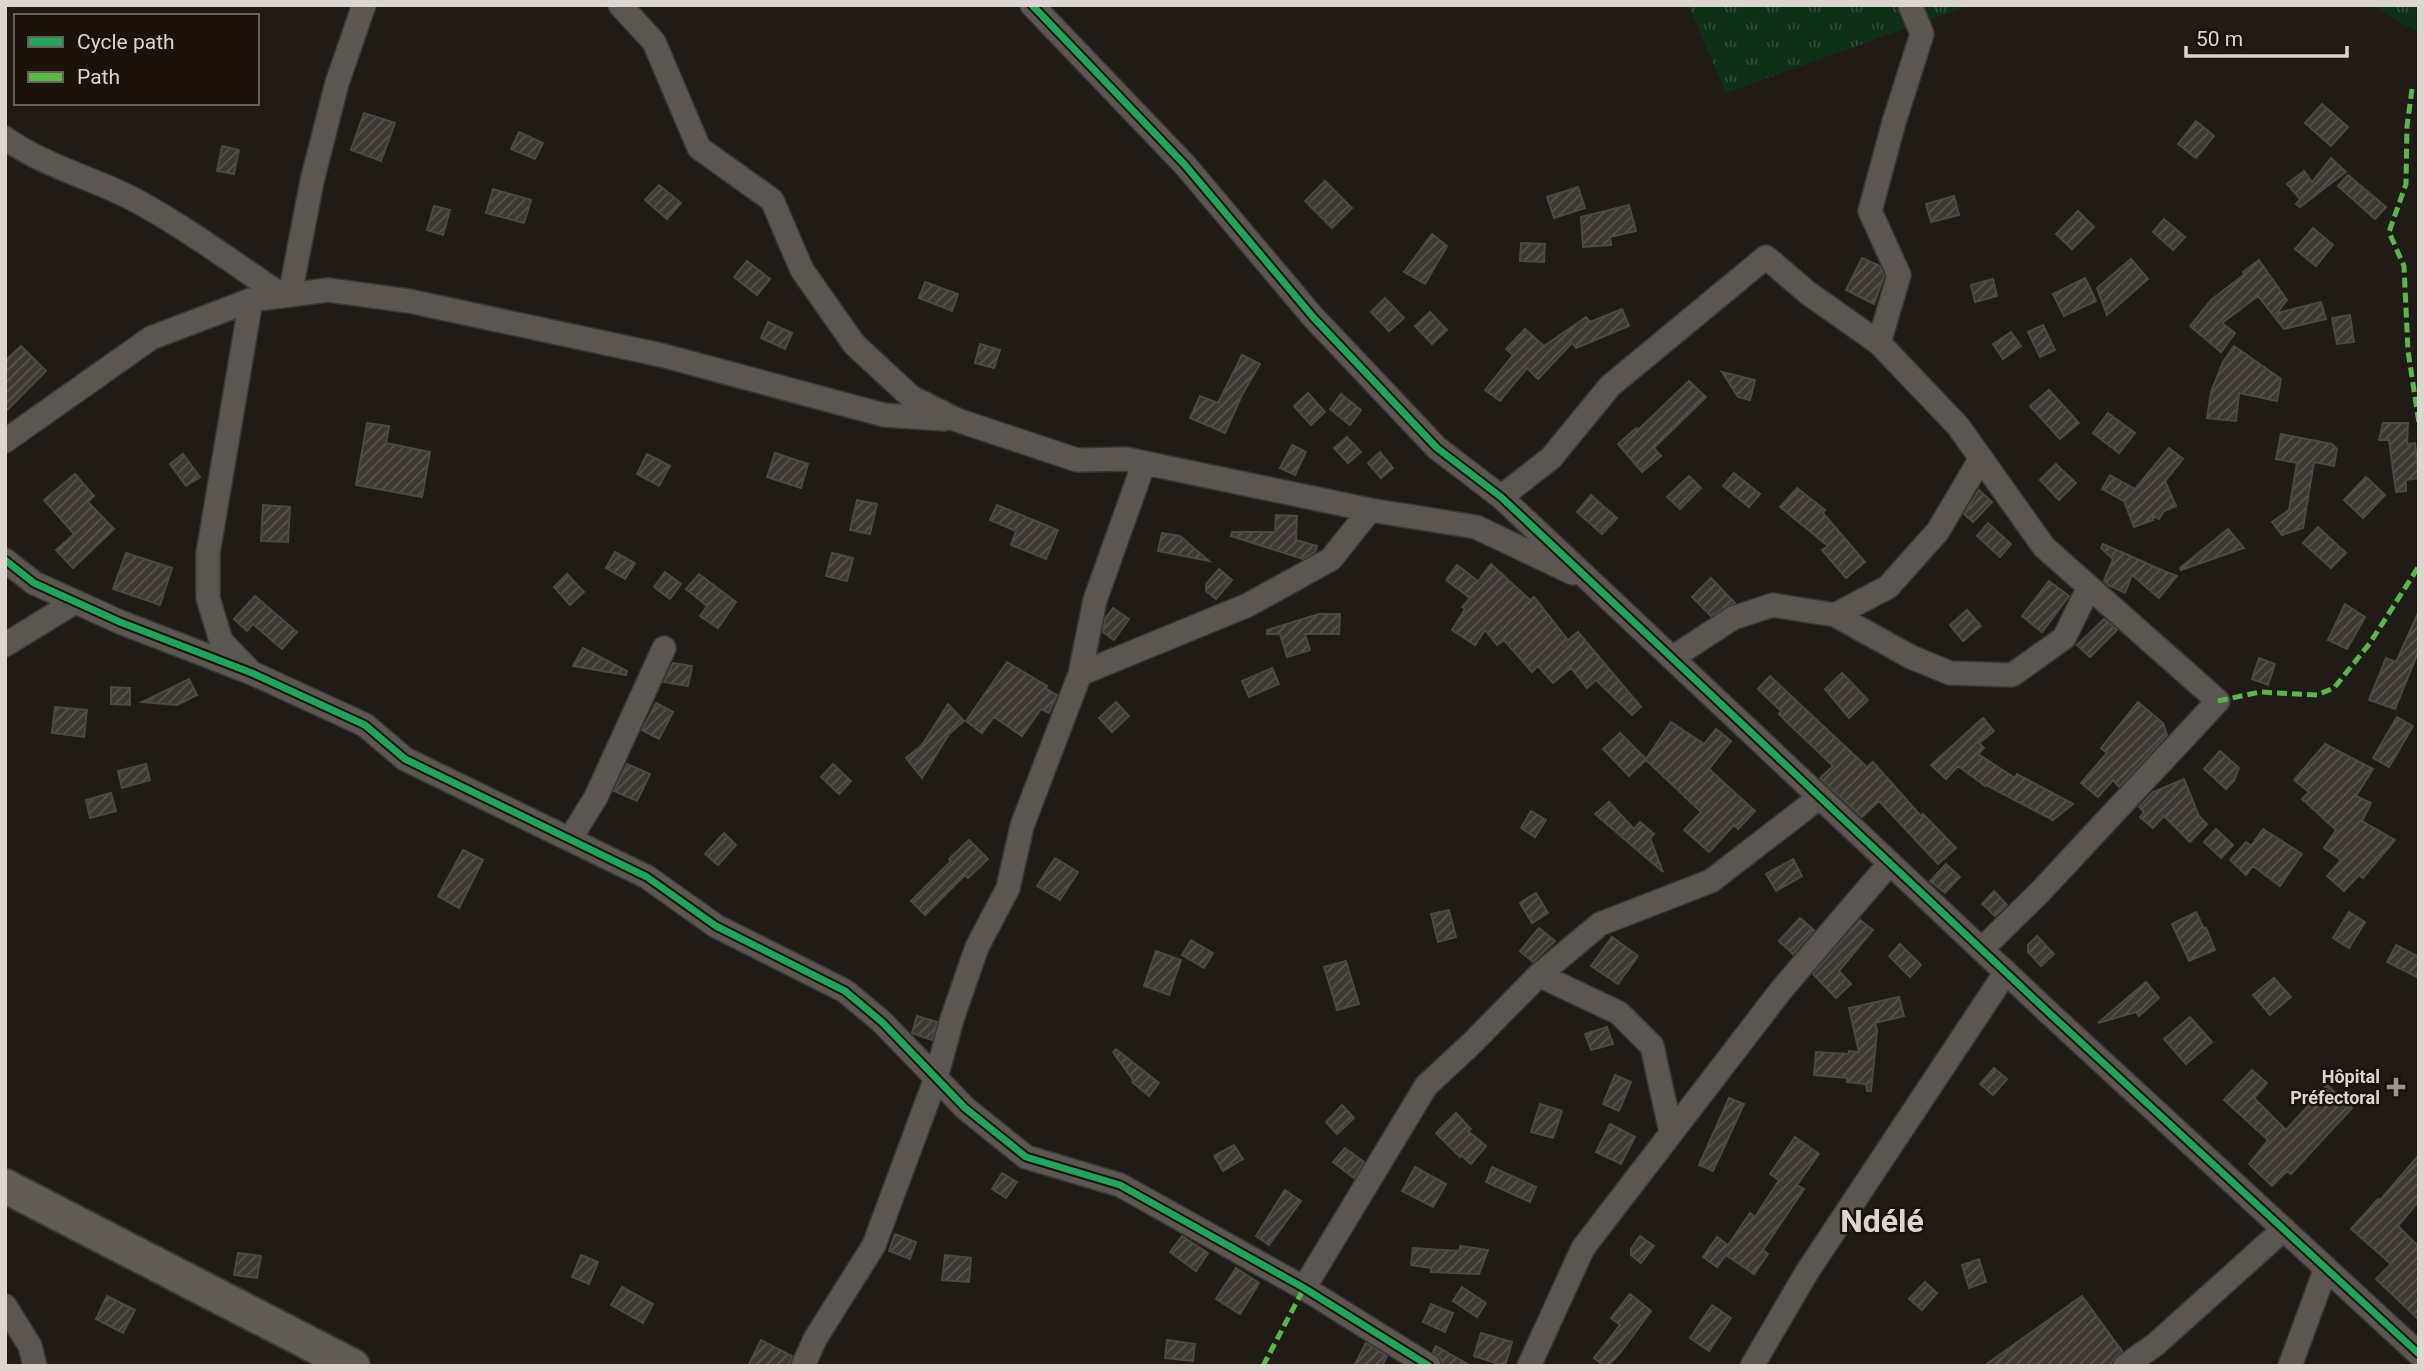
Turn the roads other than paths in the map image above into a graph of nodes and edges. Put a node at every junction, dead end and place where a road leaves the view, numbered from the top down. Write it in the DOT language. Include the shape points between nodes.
graph roads {
  1 [pos="364,5"];
  2 [pos="620,5"];
  3 [pos="1032,5"];
  4 [pos="1910,5"];
  5 [pos="5,138"];
  6 [pos="287,295"];
  7 [pos="251,300"];
  8 [pos="1879,343"];
  9 [pos="957,420"];
  10 [pos="5,441"];
  11 [pos="1981,458"];
  12 [pos="1144,463"];
  13 [pos="1501,497"];
  14 [pos="1370,510"];
  15 [pos="5,560"];
  16 [pos="1592,582"];
  17 [pos="2089,587"];
  18 [pos="75,602"];
  19 [pos="1835,615"];
  20 [pos="5,645"];
  21 [pos="664,648"];
  22 [pos="1672,658"];
  23 [pos="251,673"];
  24 [pos="1080,674"];
  25 [pos="1820,797"];
  26 [pos="570,839"];
  27 [pos="1890,863"];
  28 [pos="1982,949"];
  29 [pos="2007,972"];
  30 [pos="1539,975"];
  31 [pos="936,1078"];
  32 [pos="1671,1132"];
  33 [pos="5,1186"];
  34 [pos="2284,1230"];
  35 [pos="2326,1268"];
  36 [pos="1304,1289"];
  37 [pos="5,1306"];
  38 [pos="5,1341"];
  39 [pos="2419,1354"];
  40 [pos="33,1356"];
  41 [pos="353,1366"];
  42 [pos="803,1366"];
  43 [pos="1429,1366"];
  44 [pos="1529,1366"];
  45 [pos="1752,1366"];
  46 [pos="2125,1366"];
  47 [pos="2291,1366"];
  1 -- 6 [label="street" via="337,83"];
  2 -- 9 [label="street" via="654,42 699,148 772,200 802,270 854,344 911,397"];
  3 -- 13 [label="street" via="1185,165 1313,317 1437,448"];
  4 -- 8 [label="street" via="1922,34 1870,211 1899,275"];
  5 -- 6 [label="street" via="156,211"];
  6 -- 7 [label="street"];
  6 -- 9 [label="street" via="328,290 410,301 661,355 884,415"];
  7 -- 10 [label="street" via="151,338"];
  7 -- 23 [label="street" via="208,553 208,598 221,641"];
  8 -- 11 [label="street" via="1958,426"];
  8 -- 13 [label="street" via="1766,257 1610,386 1551,457"];
  9 -- 12 [label="street" via="1077,460"];
  11 -- 17 [label="street" via="2044,547"];
  11 -- 19 [label="street" via="1938,531 1888,587"];
  12 -- 14 [label="street"];
  12 -- 24 [label="street" via="1095,600"];
  13 -- 16 [label="street"];
  14 -- 16 [label="street" via="1476,527"];
  14 -- 24 [label="street" via="1331,559 1248,605"];
  15 -- 18 [label="street" via="34,583"];
  16 -- 22 [label="street"];
  17 -- 19 [label="street" via="2064,638 2012,675 1950,673"];
  17 -- 28 [label="street" via="2218,701"];
  18 -- 20 [label="street"];
  18 -- 23 [label="street"];
  19 -- 22 [label="street" via="1773,605 1733,618"];
  21 -- 26 [label="street" via="596,797"];
  22 -- 25 [label="street"];
  23 -- 26 [label="street" via="365,726 405,760"];
  24 -- 31 [label="street" via="1022,826 1008,888 977,947"];
  25 -- 27 [label="street"];
  25 -- 30 [label="street" via="1711,881 1600,924"];
  26 -- 31 [label="street" via="647,877 716,926 845,991"];
  27 -- 28 [label="street"];
  27 -- 32 [label="street" via="1782,989"];
  28 -- 29 [label="street"];
  29 -- 34 [label="street"];
  29 -- 45 [label="street" via="1807,1272"];
  30 -- 32 [label="street" via="1619,1013 1652,1046"];
  30 -- 36 [label="street" via="1426,1086"];
  31 -- 36 [label="street" via="1026,1157 1121,1185"];
  31 -- 42 [label="street" via="874,1245"];
  32 -- 44 [label="street" via="1583,1248"];
  33 -- 41 [label="main road"];
  34 -- 35 [label="street"];
  34 -- 46 [label="street"];
  35 -- 39 [label="street"];
  35 -- 47 [label="street"];
  36 -- 43 [label="street"];
  37 -- 40 [label="street"];
  38 -- 40 [label="street"];
}
